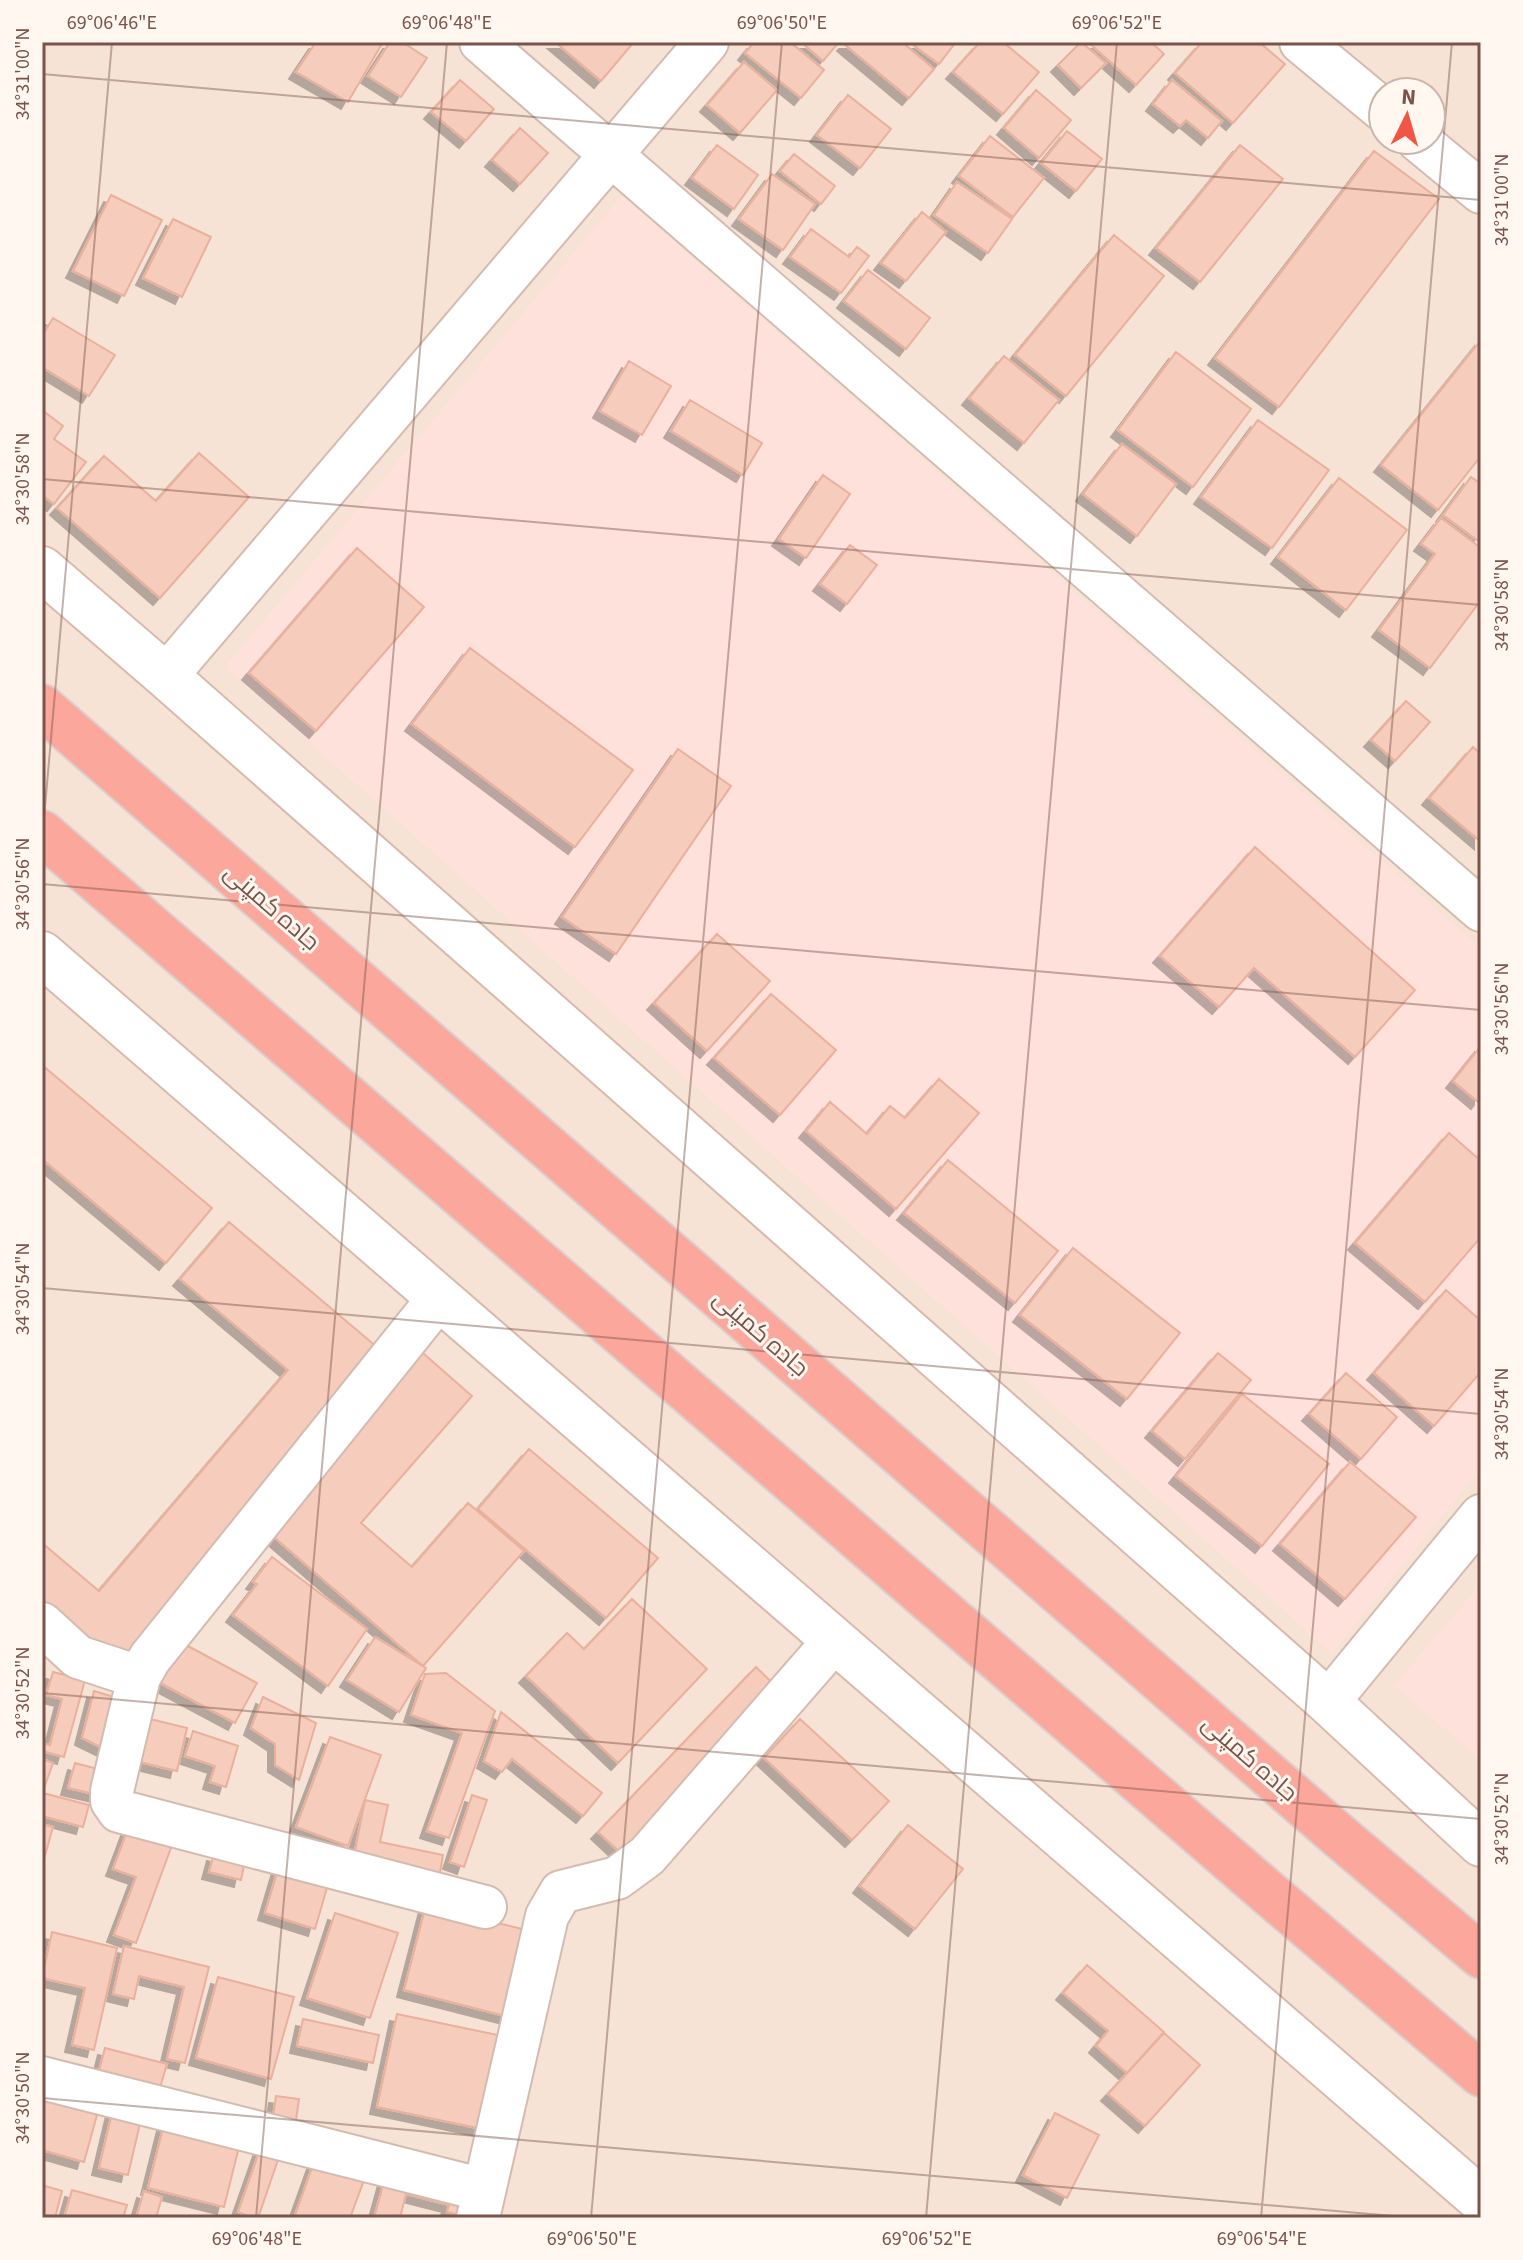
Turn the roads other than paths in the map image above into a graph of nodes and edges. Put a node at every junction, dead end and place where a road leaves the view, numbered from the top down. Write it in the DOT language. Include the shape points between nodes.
graph roads {
  1 [pos="481,42"];
  2 [pos="707,42"];
  3 [pos="1301,42"];
  4 [pos="1367,97"];
  5 [pos="611,154"];
  6 [pos="1437,156"];
  7 [pos="1481,192"];
  8 [pos="42,569"];
  9 [pos="166,676"];
  10 [pos="42,707"];
  11 [pos="42,833"];
  12 [pos="1481,910"];
  13 [pos="42,954"];
  14 [pos="439,1298"];
  15 [pos="1481,1516"];
  16 [pos="42,1624"];
  17 [pos="834,1641"];
  18 [pos="139,1677"];
  19 [pos="1328,1702"];
  20 [pos="1481,1844"];
  21 [pos="485,1907"];
  22 [pos="1481,1956"];
  23 [pos="1481,2074"];
  24 [pos="42,2078"];
  25 [pos="1481,2200"];
  26 [pos="481,2204"];
  1 -- 5 [label="street"];
  2 -- 5 [label="street"];
  3 -- 4 [label="street"];
  5 -- 9 [label="street"];
  5 -- 12 [label="street"];
  6 -- 7 [label="street"];
  8 -- 9 [label="street"];
  9 -- 19 [label="street"];
  10 -- 22 [label="highway, جاده کمپنی"];
  11 -- 23 [label="highway"];
  13 -- 14 [label="street"];
  14 -- 17 [label="street"];
  14 -- 18 [label="street"];
  15 -- 19 [label="street"];
  16 -- 18 [label="street" via="78,1657"];
  17 -- 25 [label="street"];
  17 -- 26 [label="street" via="647,1856 617,1878 561,1892 547,1916"];
  18 -- 21 [label="street" via="112,1791 119,1811"];
  19 -- 20 [label="street"];
  24 -- 26 [label="street"];
}
